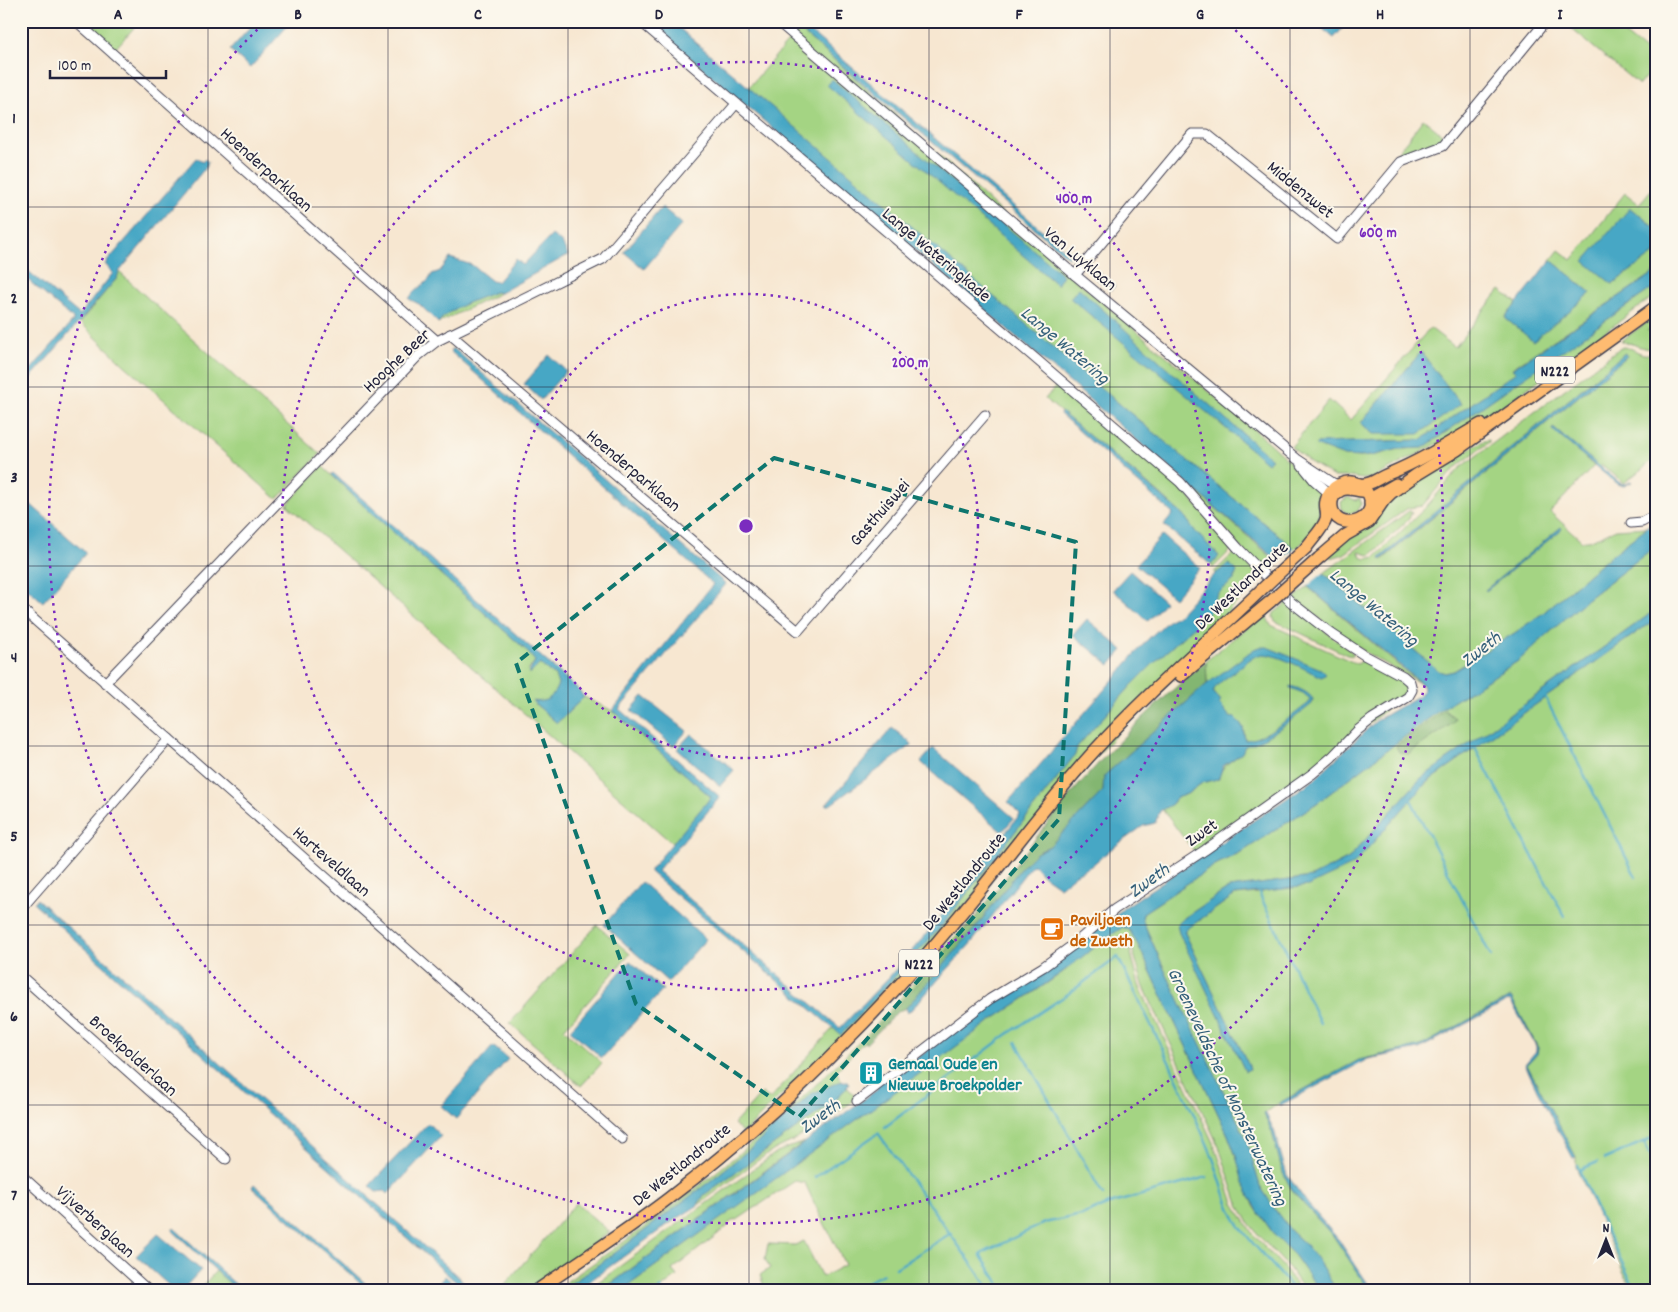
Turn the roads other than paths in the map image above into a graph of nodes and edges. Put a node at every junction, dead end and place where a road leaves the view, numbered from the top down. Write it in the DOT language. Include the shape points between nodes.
graph roads {
  1 [pos="76,21"];
  2 [pos="640,21"];
  3 [pos="777,21"];
  4 [pos="1546,21"];
  5 [pos="736,104"];
  6 [pos="1075,275"];
  7 [pos="1657,297"];
  8 [pos="1657,306"];
  9 [pos="450,334"];
  10 [pos="437,341"];
  11 [pos="985,415"];
  12 [pos="1297,460"];
  13 [pos="1416,475"];
  14 [pos="1338,485"];
  15 [pos="1362,487"];
  16 [pos="1331,496"];
  17 [pos="1370,503"];
  18 [pos="1330,514"];
  19 [pos="1657,514"];
  20 [pos="1346,522"];
  21 [pos="1631,523"];
  22 [pos="1319,558"];
  23 [pos="21,608"];
  24 [pos="798,630"];
  25 [pos="105,683"];
  26 [pos="1412,690"];
  27 [pos="169,739"];
  28 [pos="21,909"];
  29 [pos="21,976"];
  30 [pos="857,1100"];
  31 [pos="622,1139"];
  32 [pos="226,1159"];
  33 [pos="21,1175"];
  34 [pos="149,1291"];
  35 [pos="536,1291"];
  36 [pos="548,1291"];
  1 -- 10 [label="street, Hoenderparklaan"];
  2 -- 5 [label="street, Lange Wateringkade"];
  3 -- 6 [label="street, Van Luyklaan"];
  4 -- 6 [label="street, Middenzwet" via="1443,146 1401,162 1337,239 1208,134 1192,134"];
  5 -- 9 [label="street, Hooghe Beer" via="603,259"];
  5 -- 26 [label="street, Lange Wateringkade" via="1180,482 1291,602 1340,640 1403,676 1410,682"];
  6 -- 12 [label="street, Van Luyklaan"];
  7 -- 15 [label="main road, N222" via="1482,423 1390,478"];
  8 -- 13 [label="main road, De Westlandroute / N222" via="1457,450"];
  9 -- 10 [label="street, Hooghe Beer"];
  9 -- 24 [label="street, Hoenderparklaan"];
  10 -- 25 [label="street, Hooghe Beer" via="418,356"];
  11 -- 24 [label="street, Gasthuiswei"];
  12 -- 14 [label="street, Van Luyklaan"];
  12 -- 16 [label="street, Van Luyklaan"];
  13 -- 17 [label="main road, De Westlandroute / N222" via="1379,493"];
  13 -- 22 [label="main road, De Westlandroute / N222" via="1384,500 1369,522 1346,535"];
  14 -- 15 [label="main road, N222" via="1350,482"];
  14 -- 16 [label="main road"];
  15 -- 16 [label="main road, N222" via="1360,492 1351,488"];
  15 -- 17 [label="main road"];
  16 -- 18 [label="main road, N222" via="1326,502"];
  17 -- 20 [label="main road, N222" via="1364,518"];
  18 -- 20 [label="main road"];
  18 -- 35 [label="main road, De Westlandroute / N222, bridge" via="1306,548 1096,749 898,988 809,1078 671,1197"];
  19 -- 21 [label="street" via="1642,522"];
  20 -- 22 [label="main road, De Westlandroute / N222"];
  22 -- 36 [label="main road, De Westlandroute / N222, bridge" via="1185,672 1117,737 1057,804 926,966 815,1082 748,1143 674,1202"];
  23 -- 25 [label="street, Harteveldlaan"];
  25 -- 27 [label="street, Harteveldlaan"];
  26 -- 30 [label="street, Zwet" via="1408,697 1358,730 1312,774 1115,909 1073,945 990,999"];
  27 -- 28 [label="street"];
  27 -- 31 [label="street, Harteveldlaan"];
  29 -- 32 [label="street, Broekpolderlaan"];
  33 -- 34 [label="street, Vijverberglaan"];
}
